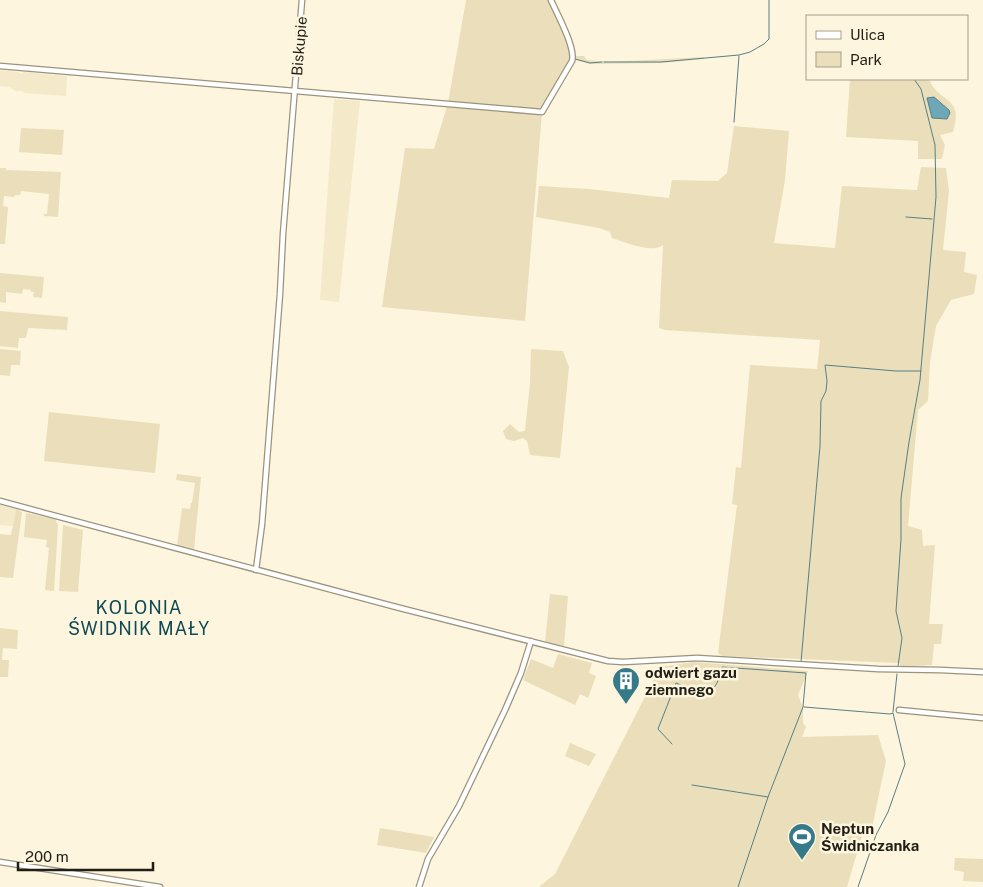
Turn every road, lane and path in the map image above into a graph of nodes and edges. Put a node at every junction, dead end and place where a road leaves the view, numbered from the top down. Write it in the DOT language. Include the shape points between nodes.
graph roads {
  1 [pos="302,0"];
  2 [pos="551,0"];
  3 [pos="0,66"];
  4 [pos="295,92"];
  5 [pos="0,501"];
  6 [pos="256,570"];
  7 [pos="531,641"];
  8 [pos="983,672"];
  9 [pos="899,710"];
  10 [pos="983,718"];
  11 [pos="0,862"];
  12 [pos="160,887"];
  13 [pos="419,887"];
  1 -- 4 [label="street, Biskupie"];
  2 -- 4 [label="street" via="574,56 542,112"];
  3 -- 4 [label="street"];
  4 -- 6 [label="street, Biskupie"];
  5 -- 6 [label="street"];
  6 -- 7 [label="street"];
  7 -- 8 [label="street" via="616,662 696,658"];
  7 -- 13 [label="street" via="509,702 459,806 428,859"];
  9 -- 10 [label="street"];
  11 -- 12 [label="street"];
}
